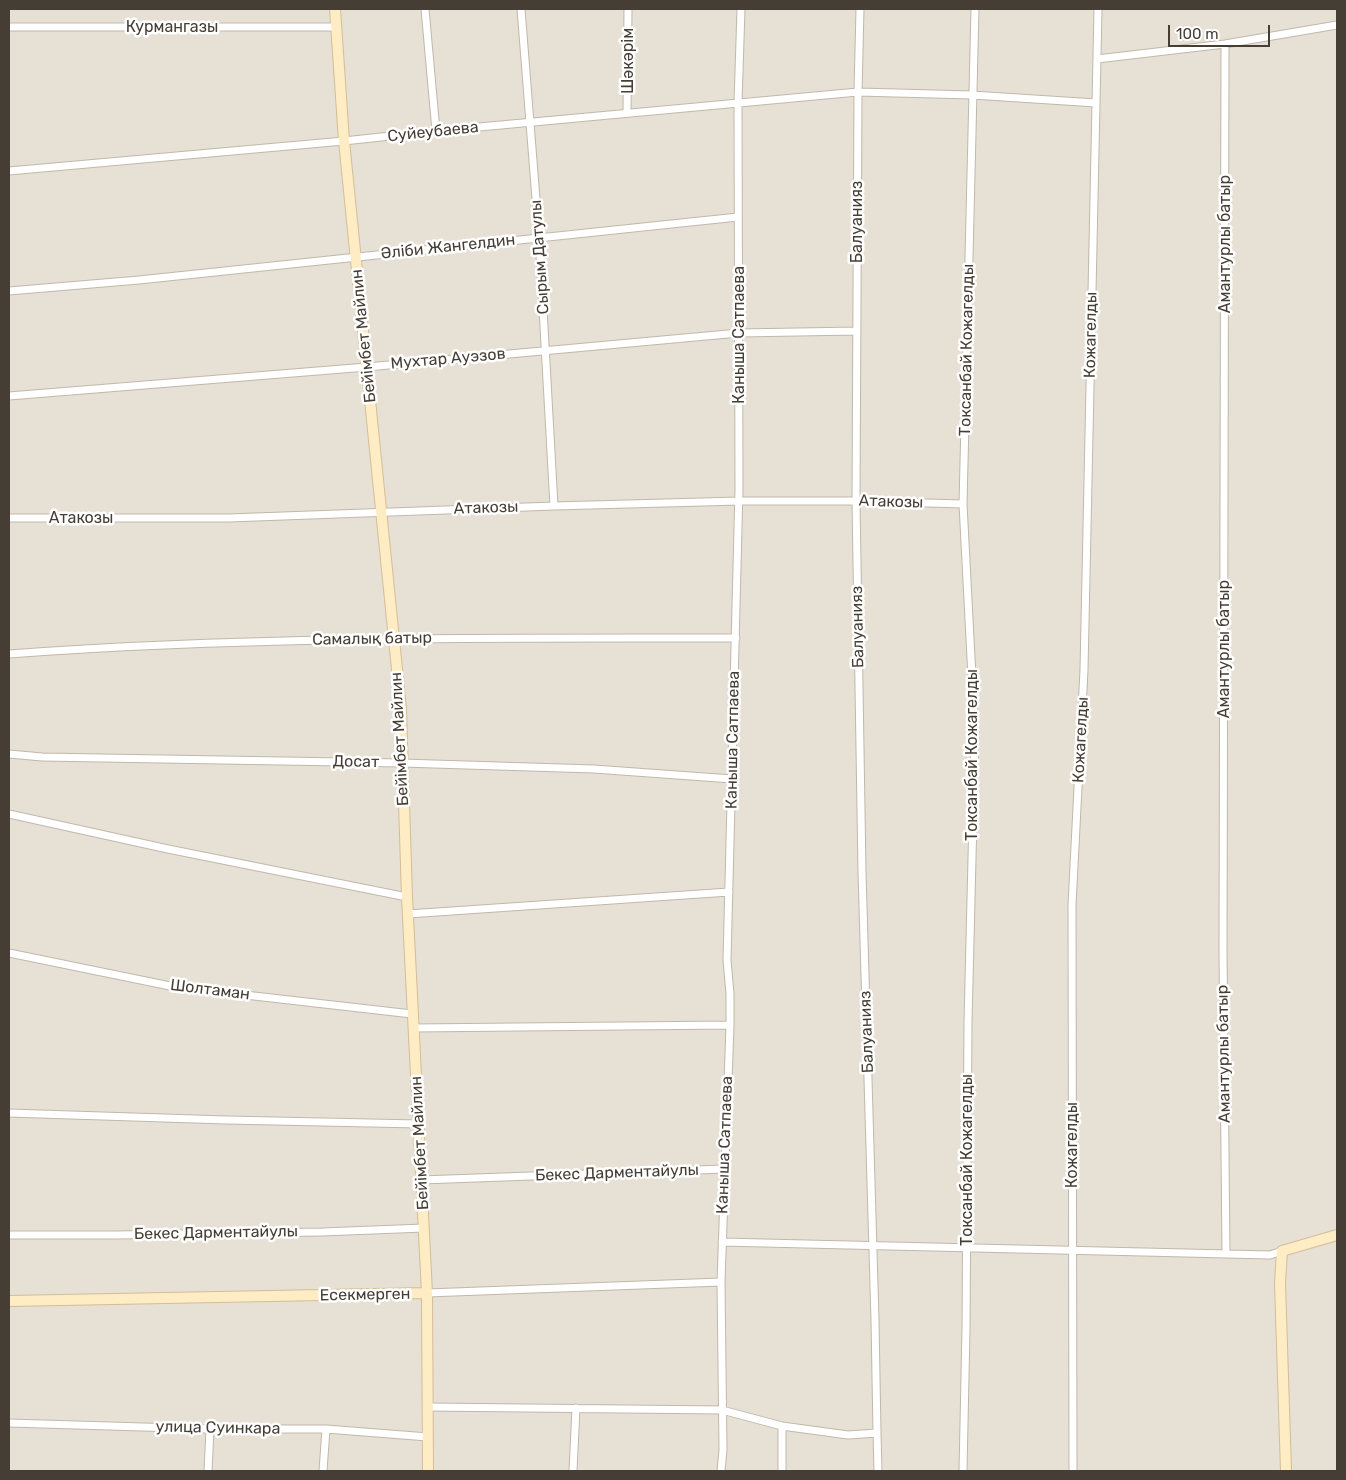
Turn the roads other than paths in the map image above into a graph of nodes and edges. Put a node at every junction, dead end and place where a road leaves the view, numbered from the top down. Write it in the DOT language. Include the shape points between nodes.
graph roads {
  1 [pos="335,9"];
  2 [pos="425,9"];
  3 [pos="521,9"];
  4 [pos="628,9"];
  5 [pos="741,9"];
  6 [pos="860,9"];
  7 [pos="975,9"];
  8 [pos="1098,9"];
  9 [pos="1337,25"];
  10 [pos="9,26"];
  11 [pos="336,27"];
  12 [pos="1225,44"];
  13 [pos="1097,59"];
  14 [pos="858,92"];
  15 [pos="972,95"];
  16 [pos="738,103"];
  17 [pos="1096,104"];
  18 [pos="628,113"];
  19 [pos="530,122"];
  20 [pos="436,131"];
  21 [pos="344,141"];
  22 [pos="9,171"];
  23 [pos="738,217"];
  24 [pos="539,237"];
  25 [pos="357,256"];
  26 [pos="9,291"];
  27 [pos="857,330"];
  28 [pos="739,333"];
  29 [pos="545,351"];
  30 [pos="367,366"];
  31 [pos="9,396"];
  32 [pos="739,501"];
  33 [pos="856,501"];
  34 [pos="963,504"];
  35 [pos="554,506"];
  36 [pos="381,512"];
  37 [pos="9,518"];
  38 [pos="394,638"];
  39 [pos="736,638"];
  40 [pos="9,654"];
  41 [pos="9,754"];
  42 [pos="402,763"];
  43 [pos="732,779"];
  44 [pos="9,814"];
  45 [pos="729,892"];
  46 [pos="407,896"];
  47 [pos="408,914"];
  48 [pos="9,953"];
  49 [pos="412,1014"];
  50 [pos="730,1025"];
  51 [pos="413,1028"];
  52 [pos="9,1113"];
  53 [pos="419,1124"];
  54 [pos="724,1169"];
  55 [pos="421,1180"];
  56 [pos="424,1228"];
  57 [pos="9,1234"];
  58 [pos="1337,1235"];
  59 [pos="722,1242"];
  60 [pos="873,1244"];
  61 [pos="966,1248"];
  62 [pos="1072,1249"];
  63 [pos="1282,1251"];
  64 [pos="1226,1253"];
  65 [pos="721,1282"];
  66 [pos="427,1293"];
  67 [pos="9,1300"];
  68 [pos="428,1407"];
  69 [pos="576,1408"];
  70 [pos="722,1410"];
  71 [pos="9,1423"];
  72 [pos="782,1426"];
  73 [pos="210,1429"];
  74 [pos="326,1430"];
  75 [pos="876,1433"];
  76 [pos="428,1438"];
  77 [pos="208,1471"];
  78 [pos="323,1471"];
  79 [pos="428,1471"];
  80 [pos="573,1471"];
  81 [pos="721,1471"];
  82 [pos="782,1471"];
  83 [pos="878,1471"];
  84 [pos="963,1471"];
  85 [pos="1073,1471"];
  86 [pos="1286,1471"];
  1 -- 11 [label="street, Бейімбет Майлин"];
  2 -- 20 [label="street"];
  3 -- 19 [label="street, Сырым Датулы"];
  4 -- 18 [label="street, Шәкәрім"];
  5 -- 16 [label="street, Каныша Сатпаева"];
  6 -- 14 [label="street, Балуанияз"];
  7 -- 15 [label="street, Токсанбай Кожагелды"];
  8 -- 13 [label="street, Кожагелды"];
  9 -- 12 [label="street"];
  10 -- 11 [label="street, Курмангазы"];
  11 -- 21 [label="street, Бейімбет Майлин"];
  12 -- 13 [label="street"];
  12 -- 64 [label="street, Амантурлы батыр" via="1223,953"];
  13 -- 17 [label="street, Кожагелды"];
  14 -- 15 [label="street, Суйеубаева"];
  14 -- 16 [label="street, Суйеубаева"];
  14 -- 27 [label="street, Балуанияз"];
  15 -- 17 [label="street, Суйеубаева"];
  15 -- 34 [label="street, Токсанбай Кожагелды"];
  16 -- 18 [label="street, Суйеубаева"];
  16 -- 23 [label="street, Каныша Сатпаева"];
  17 -- 62 [label="street, Кожагелды" via="1084,670 1072,905"];
  18 -- 19 [label="street, Суйеубаева"];
  19 -- 20 [label="street, Суйеубаева"];
  19 -- 24 [label="street, Сырым Датулы"];
  20 -- 21 [label="street, Суйеубаева"];
  21 -- 22 [label="street, Суйеубаева"];
  21 -- 25 [label="street, Бейімбет Майлин"];
  23 -- 24 [label="street, Әліби Жангелдин"];
  23 -- 28 [label="street, Каныша Сатпаева"];
  24 -- 25 [label="street, Әліби Жангелдин"];
  24 -- 29 [label="street, Сырым Датулы"];
  25 -- 26 [label="street, Әліби Жангелдин"];
  25 -- 30 [label="street, Бейімбет Майлин"];
  27 -- 28 [label="street, Мухтар Ауэзов"];
  27 -- 33 [label="street, Балуанияз"];
  28 -- 29 [label="street, Мухтар Ауэзов"];
  28 -- 32 [label="street, Каныша Сатпаева"];
  29 -- 30 [label="street, Мухтар Ауэзов"];
  29 -- 35 [label="street, Сырым Датулы"];
  30 -- 31 [label="street, Мухтар Ауэзов"];
  30 -- 36 [label="street, Бейімбет Майлин"];
  32 -- 33 [label="street, Атакозы"];
  32 -- 35 [label="street, Атакозы"];
  32 -- 39 [label="street, Каныша Сатпаева"];
  33 -- 34 [label="street, Атакозы"];
  33 -- 60 [label="street, Балуанияз"];
  34 -- 61 [label="street, Токсанбай Кожагелды" via="975,735"];
  35 -- 36 [label="street, Атакозы"];
  36 -- 37 [label="street, Атакозы" via="229,518"];
  36 -- 38 [label="street, Бейімбет Майлин"];
  38 -- 39 [label="street, Самалық батыр"];
  38 -- 40 [label="street, Самалық батыр"];
  38 -- 42 [label="street, Бейімбет Майлин"];
  39 -- 43 [label="street, Каныша Сатпаева"];
  41 -- 42 [label="street, Досат"];
  42 -- 43 [label="street, Досат" via="594,769"];
  42 -- 46 [label="street, Бейімбет Майлин"];
  43 -- 45 [label="street, Каныша Сатпаева"];
  44 -- 46 [label="street"];
  45 -- 47 [label="street"];
  45 -- 50 [label="street, Каныша Сатпаева" via="727,960"];
  46 -- 47 [label="street, Бейімбет Майлин"];
  47 -- 49 [label="street, Бейімбет Майлин"];
  48 -- 49 [label="street, Шолтаман" via="175,987"];
  49 -- 51 [label="street, Бейімбет Майлин"];
  50 -- 51 [label="street"];
  50 -- 54 [label="street, Каныша Сатпаева"];
  51 -- 53 [label="street, Бейімбет Майлин"];
  52 -- 53 [label="street"];
  53 -- 55 [label="street, Бейімбет Майлин"];
  54 -- 55 [label="street, Бекес Дарментайулы"];
  54 -- 59 [label="street, Каныша Сатпаева"];
  55 -- 56 [label="street, Бейімбет Майлин"];
  56 -- 57 [label="street, Бекес Дарментайулы" via="115,1235"];
  56 -- 66 [label="street, Бейімбет Майлин"];
  58 -- 63 [label="street"];
  59 -- 60 [label="street"];
  59 -- 65 [label="street, Каныша Сатпаева"];
  60 -- 61 [label="street"];
  60 -- 75 [label="street, Балуанияз"];
  61 -- 62 [label="street"];
  61 -- 84 [label="street, Токсанбай Кожагелды"];
  62 -- 64 [label="street"];
  62 -- 85 [label="street, Кожагелды"];
  63 -- 64 [label="street" via="1270,1255"];
  63 -- 86 [label="street" via="1280,1283"];
  65 -- 66 [label="street, Eсекмерген"];
  65 -- 70 [label="street, Каныша Сатпаева"];
  66 -- 67 [label="street, Eсекмерген"];
  66 -- 68 [label="street, Бейімбет Майлин"];
  68 -- 69 [label="street"];
  68 -- 76 [label="street, Бейімбет Майлин"];
  69 -- 70 [label="street"];
  69 -- 80 [label="street"];
  70 -- 72 [label="street"];
  70 -- 81 [label="street, Каныша Сатпаева"];
  71 -- 73 [label="street, улица Суинкара"];
  72 -- 75 [label="street" via="848,1435"];
  72 -- 82 [label="street"];
  73 -- 74 [label="street, улица Суинкара"];
  73 -- 77 [label="street"];
  74 -- 76 [label="street, улица Суинкара"];
  74 -- 78 [label="street"];
  75 -- 83 [label="street"];
  76 -- 79 [label="street, Бейімбет Майлин"];
}
